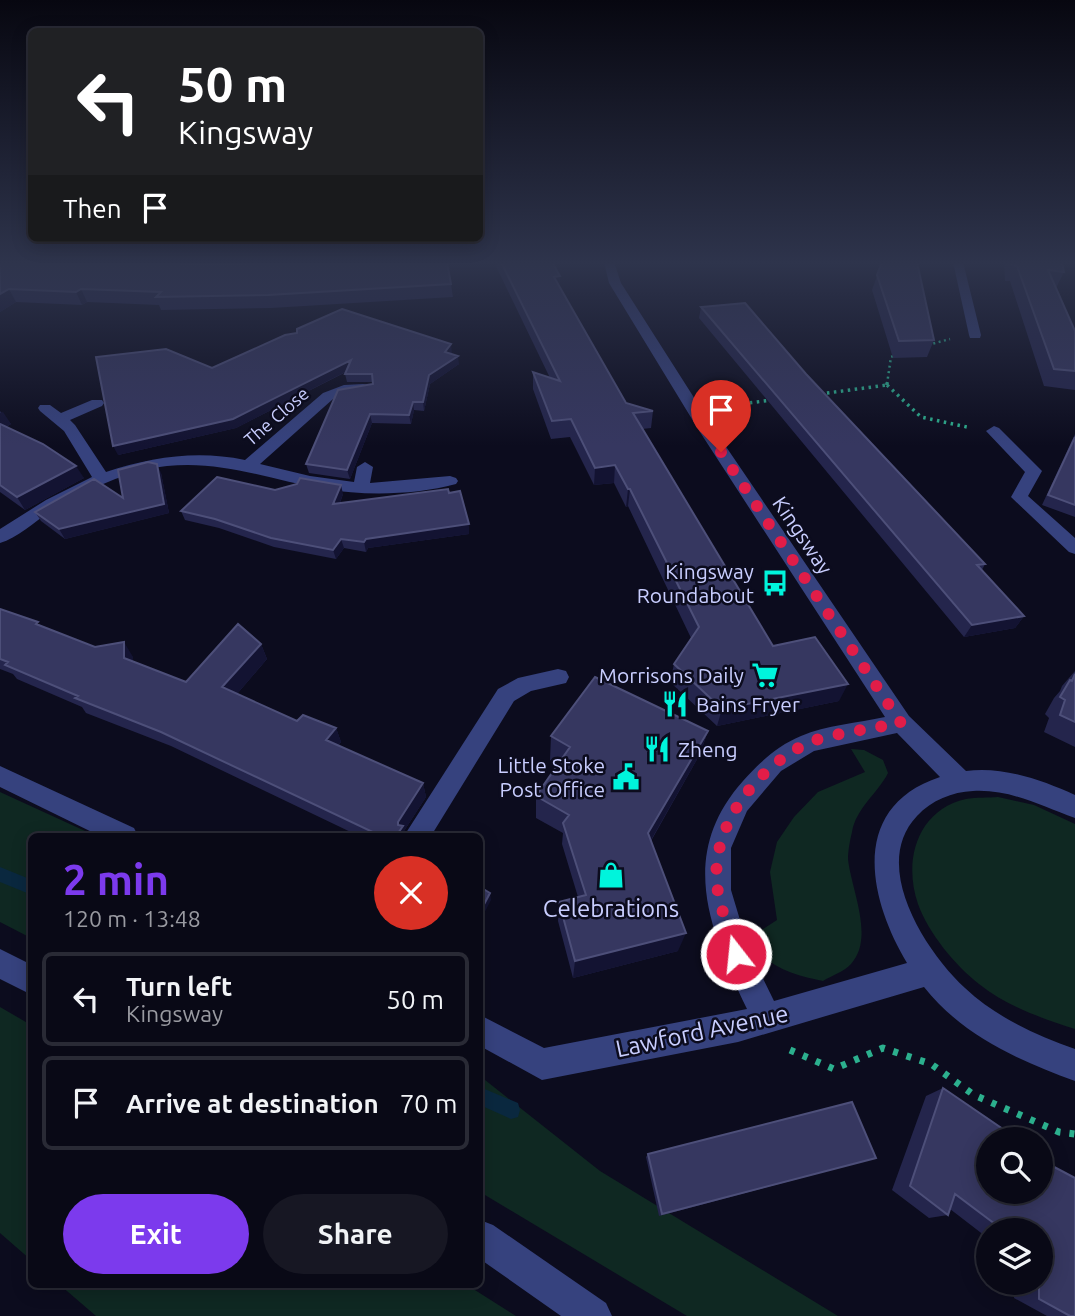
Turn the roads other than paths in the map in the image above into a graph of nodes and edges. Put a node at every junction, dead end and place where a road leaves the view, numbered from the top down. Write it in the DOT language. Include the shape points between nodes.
graph roads {
  1 [pos="640,323"];
  2 [pos="972,323"];
  3 [pos="975,335"];
  4 [pos="318,380"];
  5 [pos="368,388"];
  6 [pos="328,396"];
  7 [pos="97,404"];
  8 [pos="45,408"];
  9 [pos="60,419"];
  10 [pos="994,431"];
  11 [pos="249,466"];
  12 [pos="365,467"];
  13 [pos="101,478"];
  14 [pos="450,481"];
  15 [pos="361,487"];
  16 [pos="0,537"];
  17 [pos="1075,548"];
  18 [pos="558,677"];
  19 [pos="901,723"];
  20 [pos="0,776"];
  21 [pos="960,781"];
  22 [pos="1075,807"];
  23 [pos="119,833"];
  24 [pos="419,833"];
  25 [pos="0,963"];
  26 [pos="930,971"];
  27 [pos="28,979"];
  28 [pos="767,1019"];
  29 [pos="483,1032"];
  30 [pos="1075,1065"];
  31 [pos="483,1240"];
  32 [pos="593,1316"];
  1 -- 19 [label="street, Kingsway"];
  2 -- 3 [label="street"];
  4 -- 6 [label="street, The Close"];
  5 -- 6 [label="street, The Close" via="344,389"];
  6 -- 11 [label="street, The Close"];
  7 -- 9 [label="street"];
  8 -- 9 [label="street"];
  9 -- 13 [label="street"];
  10 -- 17 [label="street" via="1034,471 1019,497"];
  11 -- 13 [label="street, The Close" via="204,460 161,462"];
  11 -- 15 [label="street, The Close" via="287,477"];
  12 -- 15 [label="street"];
  13 -- 16 [label="street, The Close" via="64,495"];
  14 -- 15 [label="street, The Close"];
  18 -- 24 [label="street" via="526,684 506,695"];
  19 -- 21 [label="street, Kingsway"];
  19 -- 28 [label="street" via="808,743 773,764 738,804 718,848 718,890 736,954"];
  20 -- 23 [label="street"];
  21 -- 22 [label="street" via="1003,781 1049,793"];
  21 -- 26 [label="street" via="927,792 901,812 888,843 886,881 897,915"];
  25 -- 27 [label="street"];
  26 -- 28 [label="street, Lawford Avenue"];
  26 -- 30 [label="street" via="970,1012 1021,1046"];
  28 -- 29 [label="street, Lawford Avenue" via="542,1064"];
  31 -- 32 [label="street"];
}
